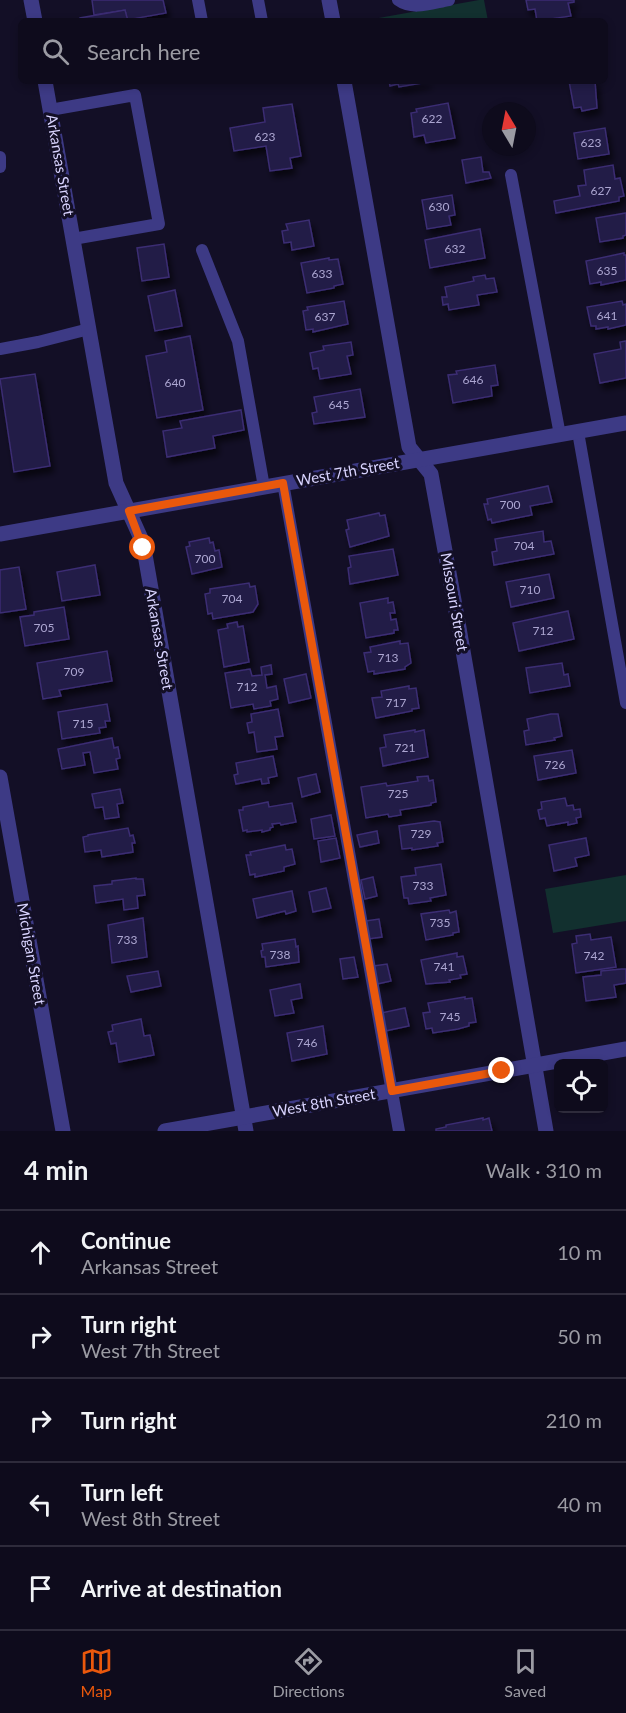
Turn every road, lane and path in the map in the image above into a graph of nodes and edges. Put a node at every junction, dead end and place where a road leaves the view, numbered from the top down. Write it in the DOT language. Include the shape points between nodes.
graph roads {
  1 [pos="31,0"];
  2 [pos="198,0"];
  3 [pos="258,0"];
  4 [pos="329,0"];
  5 [pos="398,0"];
  6 [pos="449,0"];
  7 [pos="34,18"];
  8 [pos="201,18"];
  9 [pos="261,18"];
  10 [pos="332,18"];
  11 [pos="46,84"];
  12 [pos="345,84"];
  13 [pos="50,110"];
  14 [pos="0,157"];
  15 [pos="0,167"];
  16 [pos="512,175"];
  17 [pos="73,239"];
  18 [pos="202,250"];
  19 [pos="89,328"];
  20 [pos="0,349"];
  21 [pos="626,423"];
  22 [pos="578,432"];
  23 [pos="560,435"];
  24 [pos="419,459"];
  25 [pos="283,483"];
  26 [pos="264,487"];
  27 [pos="129,511"];
  28 [pos="0,534"];
  29 [pos="626,704"];
  30 [pos="0,777"];
  31 [pos="626,1049"];
  32 [pos="536,1065"];
  33 [pos="392,1091"];
  34 [pos="244,1124"];
  35 [pos="63,1131"];
  36 [pos="165,1131"];
  37 [pos="399,1131"];
  38 [pos="546,1131"];
  1 -- 7 [label="street"];
  2 -- 8 [label="lane"];
  3 -- 9 [label="lane"];
  4 -- 10 [label="street"];
  5 -- 6 [label="lane" via="414,7"];
  11 -- 13 [label="street, Arkansas Street"];
  12 -- 24 [label="street, Missouri Street" via="408,447"];
  13 -- 17 [label="street, Arkansas Street"];
  13 -- 17 [label="lane" via="135,95 159,224"];
  14 -- 15 [label="lane"];
  16 -- 23 [label="lane"];
  17 -- 19 [label="street, Arkansas Street"];
  18 -- 26 [label="lane" via="238,341"];
  19 -- 20 [label="lane"];
  19 -- 27 [label="street, Arkansas Street" via="116,483"];
  21 -- 22 [label="street, West 7th Street"];
  22 -- 23 [label="street, West 7th Street"];
  22 -- 29 [label="lane"];
  23 -- 24 [label="street, West 7th Street"];
  24 -- 25 [label="street, West 7th Street"];
  24 -- 32 [label="street, Missouri Street" via="430,474"];
  25 -- 26 [label="street, West 7th Street"];
  25 -- 33 [label="lane"];
  26 -- 27 [label="street, West 7th Street"];
  27 -- 28 [label="street, West 7th Street"];
  27 -- 34 [label="street, Arkansas Street" via="142,543"];
  30 -- 35 [label="street, Michigan Street"];
  31 -- 32 [label="street, West 8th Street"];
  32 -- 33 [label="street, West 8th Street"];
  32 -- 38 [label="street, Missouri Street"];
  33 -- 34 [label="street, West 8th Street"];
  33 -- 37 [label="lane"];
  34 -- 36 [label="street, West 8th Street"];
}
